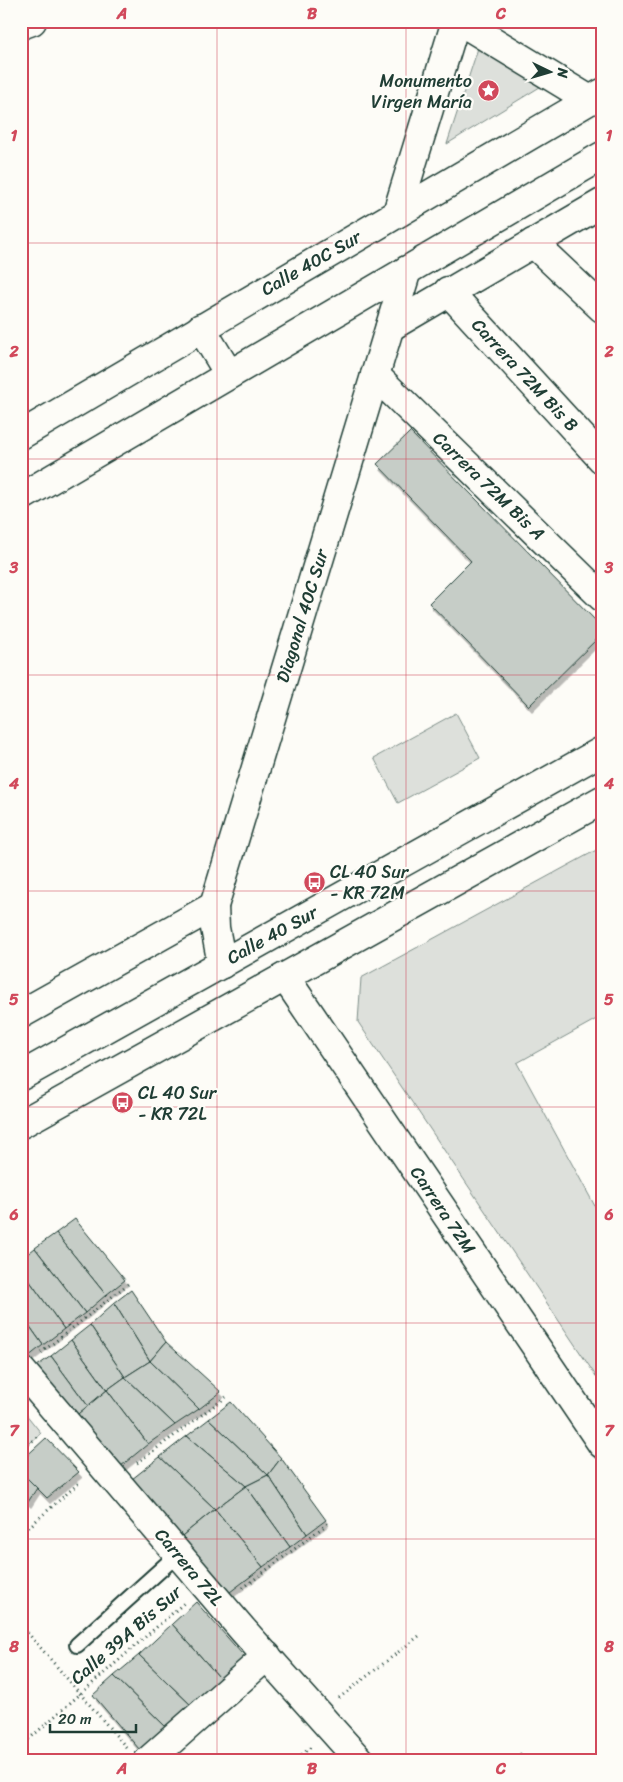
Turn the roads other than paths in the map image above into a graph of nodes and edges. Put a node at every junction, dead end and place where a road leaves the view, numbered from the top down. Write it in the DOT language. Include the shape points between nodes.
graph roads {
  1 [pos="32,21"];
  2 [pos="456,21"];
  3 [pos="460,21"];
  4 [pos="21,25"];
  5 [pos="596,96"];
  6 [pos="602,156"];
  7 [pos="602,203"];
  8 [pos="397,213"];
  9 [pos="533,243"];
  10 [pos="407,270"];
  11 [pos="448,292"];
  12 [pos="602,308"];
  13 [pos="390,327"];
  14 [pos="201,328"];
  15 [pos="229,374"];
  16 [pos="375,375"];
  17 [pos="21,435"];
  18 [pos="602,459"];
  19 [pos="21,497"];
  20 [pos="602,597"];
  21 [pos="602,751"];
  22 [pos="602,800"];
  23 [pos="214,906"];
  24 [pos="222,964"];
  25 [pos="285,977"];
  26 [pos="21,1014"];
  27 [pos="21,1076"];
  28 [pos="21,1124"];
  29 [pos="29,1363"];
  30 [pos="602,1444"];
  31 [pos="178,1554"];
  32 [pos="77,1645"];
  33 [pos="267,1656"];
  34 [pos="139,1757"];
  35 [pos="360,1761"];
  1 -- 4 [label="street"];
  2 -- 8 [label="street"];
  3 -- 5 [label="street"];
  5 -- 8 [label="street, Calle 40C Sur"];
  6 -- 10 [label="street"];
  7 -- 9 [label="street"];
  8 -- 14 [label="street, Calle 40C Sur"];
  9 -- 11 [label="street"];
  9 -- 12 [label="street"];
  10 -- 13 [label="street, Diagonal 40C Sur"];
  10 -- 15 [label="street"];
  11 -- 13 [label="street"];
  11 -- 18 [label="street, Carrera 72M Bis B"];
  13 -- 16 [label="street, Diagonal 40C Sur"];
  14 -- 15 [label="street"];
  14 -- 17 [label="street, Calle 40C Sur"];
  15 -- 19 [label="street"];
  16 -- 20 [label="street, Carrera 72M Bis A"];
  16 -- 23 [label="street, Diagonal 40C Sur"];
  21 -- 24 [label="street, Calle 40 Sur"];
  22 -- 25 [label="street"];
  23 -- 24 [label="street, Diagonal 40C Sur"];
  23 -- 26 [label="street"];
  24 -- 27 [label="street, Calle 40 Sur"];
  25 -- 28 [label="street"];
  25 -- 30 [label="street, Carrera 72M"];
  29 -- 31 [label="street, Carrera 72L" via="108,1472"];
  31 -- 32 [label="lane"];
  31 -- 33 [label="street, Carrera 72L"];
  33 -- 34 [label="street"];
  33 -- 35 [label="street, Carrera 72L"];
}
